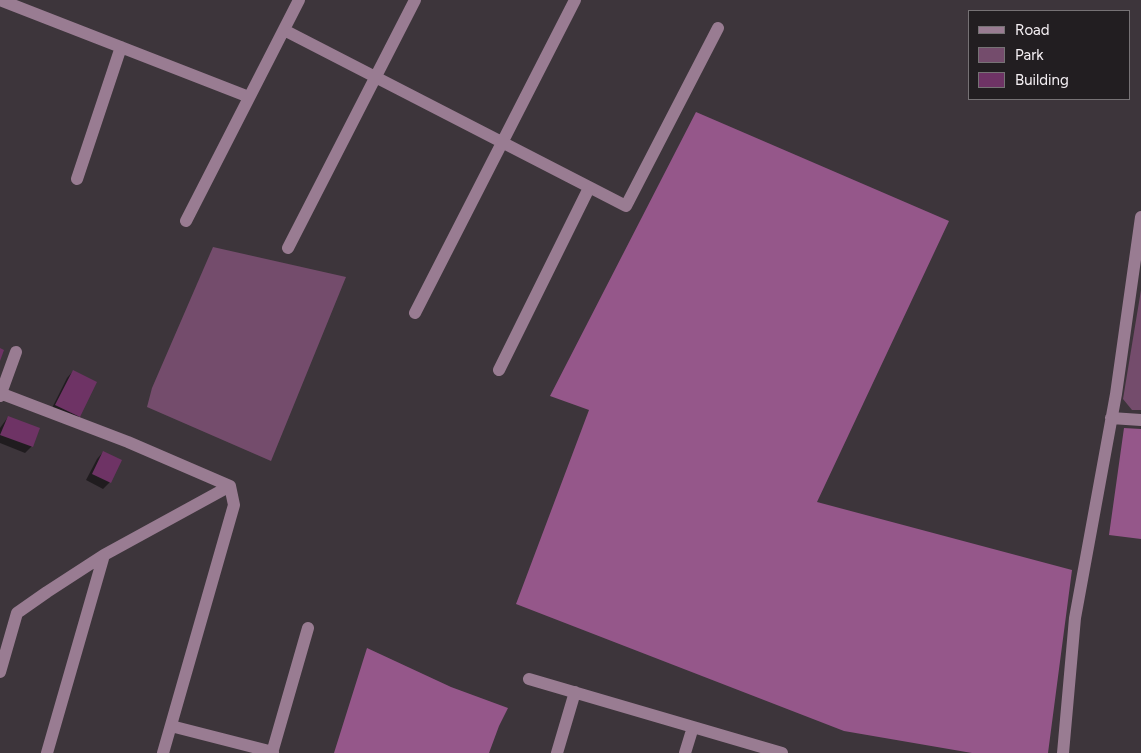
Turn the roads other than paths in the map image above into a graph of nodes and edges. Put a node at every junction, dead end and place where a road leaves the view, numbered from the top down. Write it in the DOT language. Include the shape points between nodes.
graph roads {
  1 [pos="0,0"];
  2 [pos="299,0"];
  3 [pos="415,0"];
  4 [pos="575,0"];
  5 [pos="718,28"];
  6 [pos="284,30"];
  7 [pos="121,47"];
  8 [pos="375,77"];
  9 [pos="249,97"];
  10 [pos="503,143"];
  11 [pos="77,179"];
  12 [pos="589,188"];
  13 [pos="1141,218"];
  14 [pos="186,221"];
  15 [pos="288,248"];
  16 [pos="415,313"];
  17 [pos="16,352"];
  18 [pos="499,370"];
  19 [pos="0,394"];
  20 [pos="1112,418"];
  21 [pos="1141,420"];
  22 [pos="230,486"];
  23 [pos="104,555"];
  24 [pos="308,628"];
  25 [pos="0,672"];
  26 [pos="529,679"];
  27 [pos="575,692"];
  28 [pos="171,726"];
  29 [pos="693,727"];
  30 [pos="273,752"];
  31 [pos="47,753"];
  32 [pos="163,753"];
  33 [pos="557,753"];
  34 [pos="685,753"];
  35 [pos="782,753"];
  36 [pos="1063,753"];
  1 -- 7 [label="street"];
  2 -- 6 [label="street"];
  3 -- 8 [label="street"];
  4 -- 10 [label="street"];
  5 -- 12 [label="street" via="626,206"];
  6 -- 8 [label="street"];
  6 -- 9 [label="street"];
  7 -- 9 [label="street"];
  7 -- 11 [label="street"];
  8 -- 10 [label="street"];
  8 -- 15 [label="street"];
  9 -- 14 [label="street"];
  10 -- 12 [label="street"];
  10 -- 16 [label="street"];
  12 -- 18 [label="street"];
  13 -- 20 [label="street"];
  17 -- 19 [label="street"];
  19 -- 22 [label="street" via="128,442"];
  20 -- 21 [label="street"];
  20 -- 36 [label="street" via="1075,618"];
  22 -- 23 [label="street"];
  22 -- 28 [label="street" via="234,504"];
  23 -- 25 [label="street" via="17,613"];
  23 -- 31 [label="street"];
  24 -- 30 [label="street"];
  26 -- 27 [label="street"];
  27 -- 29 [label="street"];
  27 -- 33 [label="street"];
  28 -- 30 [label="street"];
  28 -- 32 [label="street"];
  29 -- 34 [label="street"];
  29 -- 35 [label="street"];
}
